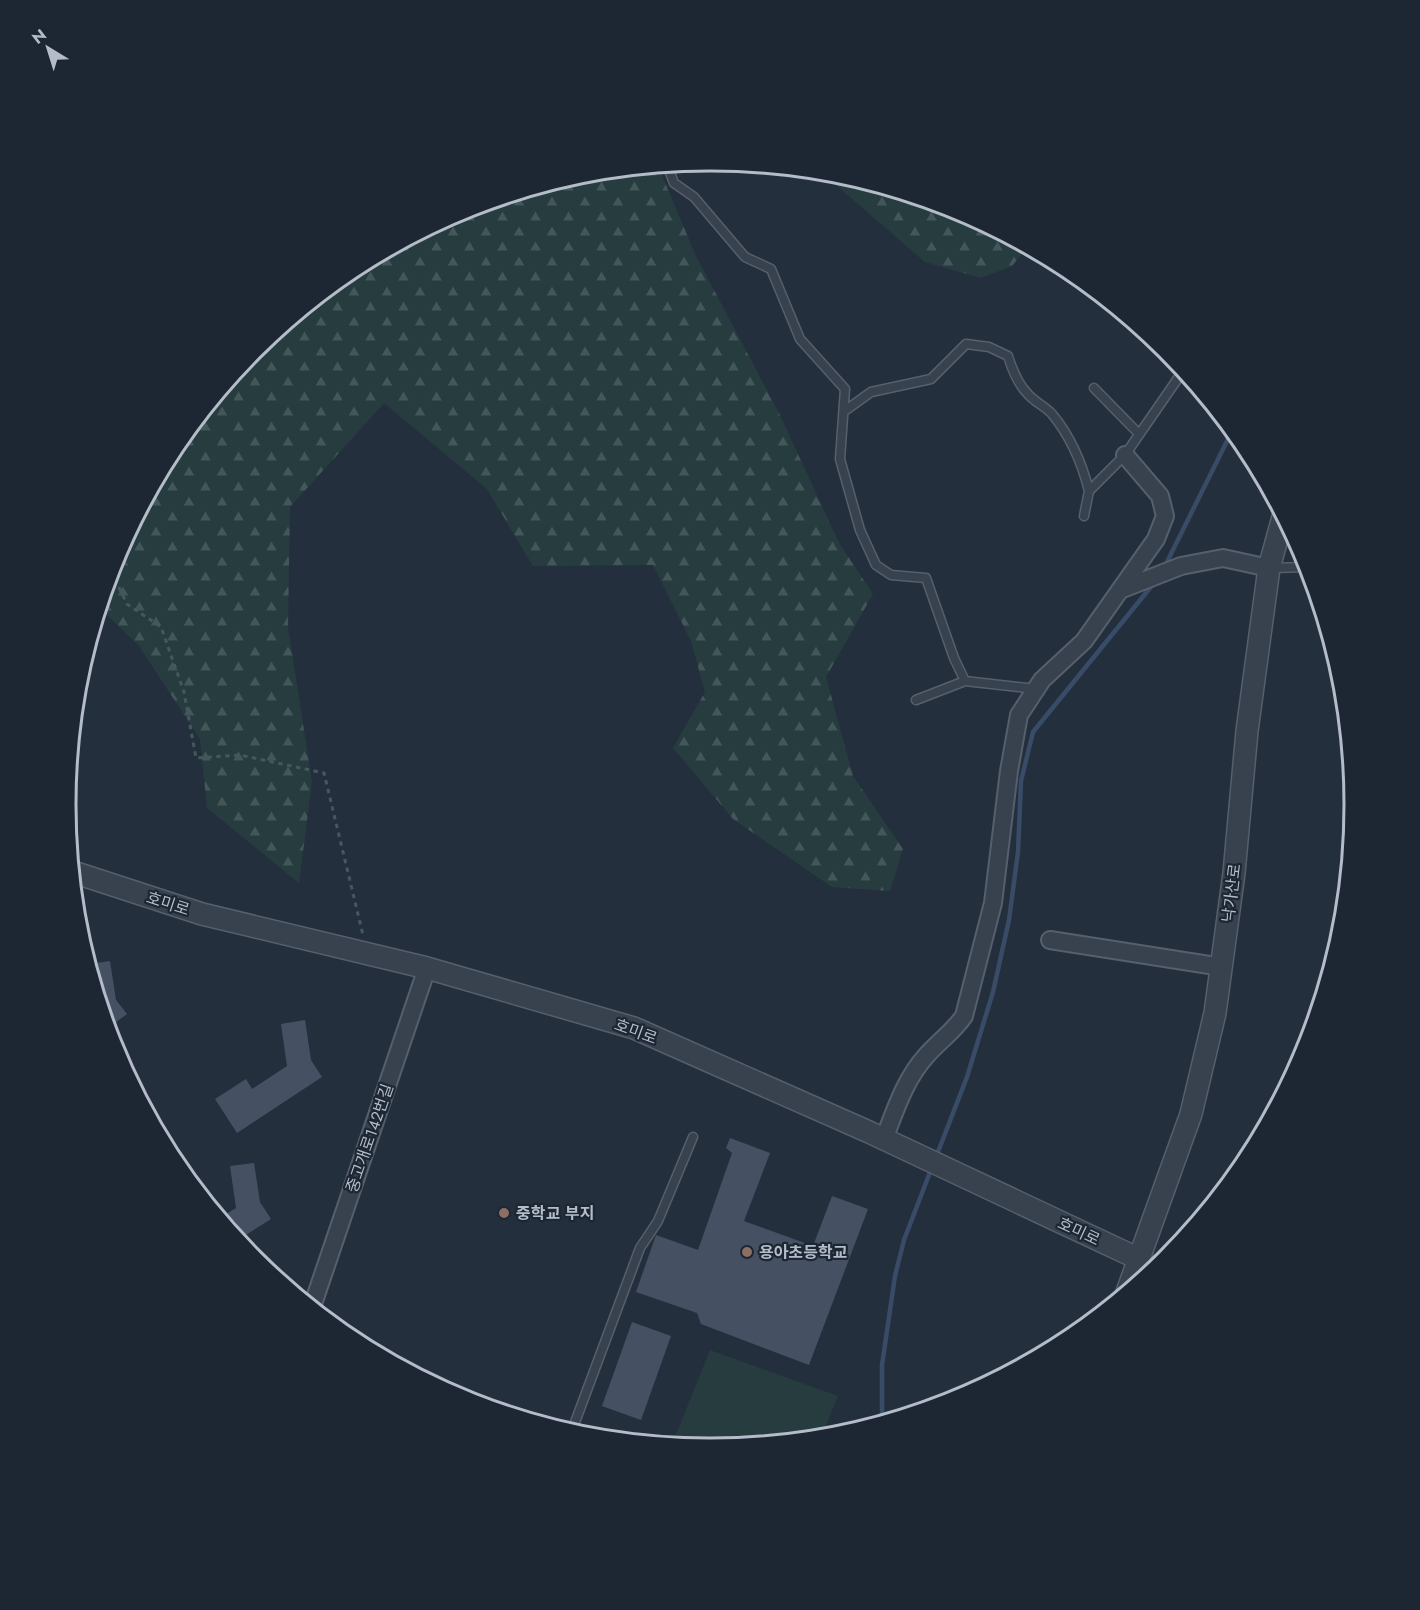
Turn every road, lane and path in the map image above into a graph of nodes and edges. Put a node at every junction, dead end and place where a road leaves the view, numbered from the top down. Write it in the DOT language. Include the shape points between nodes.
graph roads {
  1 [pos="670,173"];
  2 [pos="1178,378"];
  3 [pos="1094,388"];
  4 [pos="846,410"];
  5 [pos="1139,434"];
  6 [pos="1125,455"];
  7 [pos="1089,491"];
  8 [pos="1084,516"];
  9 [pos="1280,529"];
  10 [pos="1297,567"];
  11 [pos="1269,568"];
  12 [pos="117,583"];
  13 [pos="1120,590"];
  14 [pos="965,681"];
  15 [pos="1036,689"];
  16 [pos="916,700"];
  17 [pos="81,875"];
  18 [pos="1050,940"];
  19 [pos="368,954"];
  20 [pos="1222,967"];
  21 [pos="427,968"];
  22 [pos="693,1137"];
  23 [pos="884,1139"];
  24 [pos="1139,1259"];
  25 [pos="1133,1277"];
  26 [pos="314,1300"];
  27 [pos="574,1423"];
  1 -- 4 [label="lane" via="674,183 694,197 745,257 771,269 800,339 845,389"];
  2 -- 5 [label="lane"];
  3 -- 5 [label="lane"];
  4 -- 7 [label="lane" via="871,392 931,379 966,344 988,347 1008,356 1012,371 1027,394 1052,413 1070,440"];
  4 -- 14 [label="lane" via="840,459 860,530 876,565 891,575 926,578"];
  5 -- 6 [label="lane"];
  6 -- 7 [label="lane"];
  6 -- 13 [label="street" via="1160,496 1165,516 1156,539"];
  7 -- 8 [label="lane"];
  9 -- 11 [label="street, 낙가산로"];
  10 -- 11 [label="lane"];
  11 -- 13 [label="street" via="1222,558 1181,566"];
  11 -- 20 [label="street, 낙가산로"];
  12 -- 19 [label="path" via="127,604 161,627 184,692 196,758 240,754 324,773"];
  13 -- 15 [label="street" via="1084,641"];
  14 -- 15 [label="lane"];
  14 -- 16 [label="lane"];
  15 -- 23 [label="street" via="1019,715 993,903 964,1016 953,1032 925,1056 902,1093"];
  17 -- 19 [label="street, 호미로" via="202,914"];
  18 -- 20 [label="street"];
  19 -- 21 [label="street, 호미로"];
  20 -- 24 [label="street, 낙가산로" via="1191,1114"];
  21 -- 23 [label="street, 호미로" via="633,1028"];
  21 -- 26 [label="street, 중고개로142번길"];
  22 -- 27 [label="lane" via="658,1221 640,1248"];
  23 -- 24 [label="street, 호미로"];
  24 -- 25 [label="street"];
}
